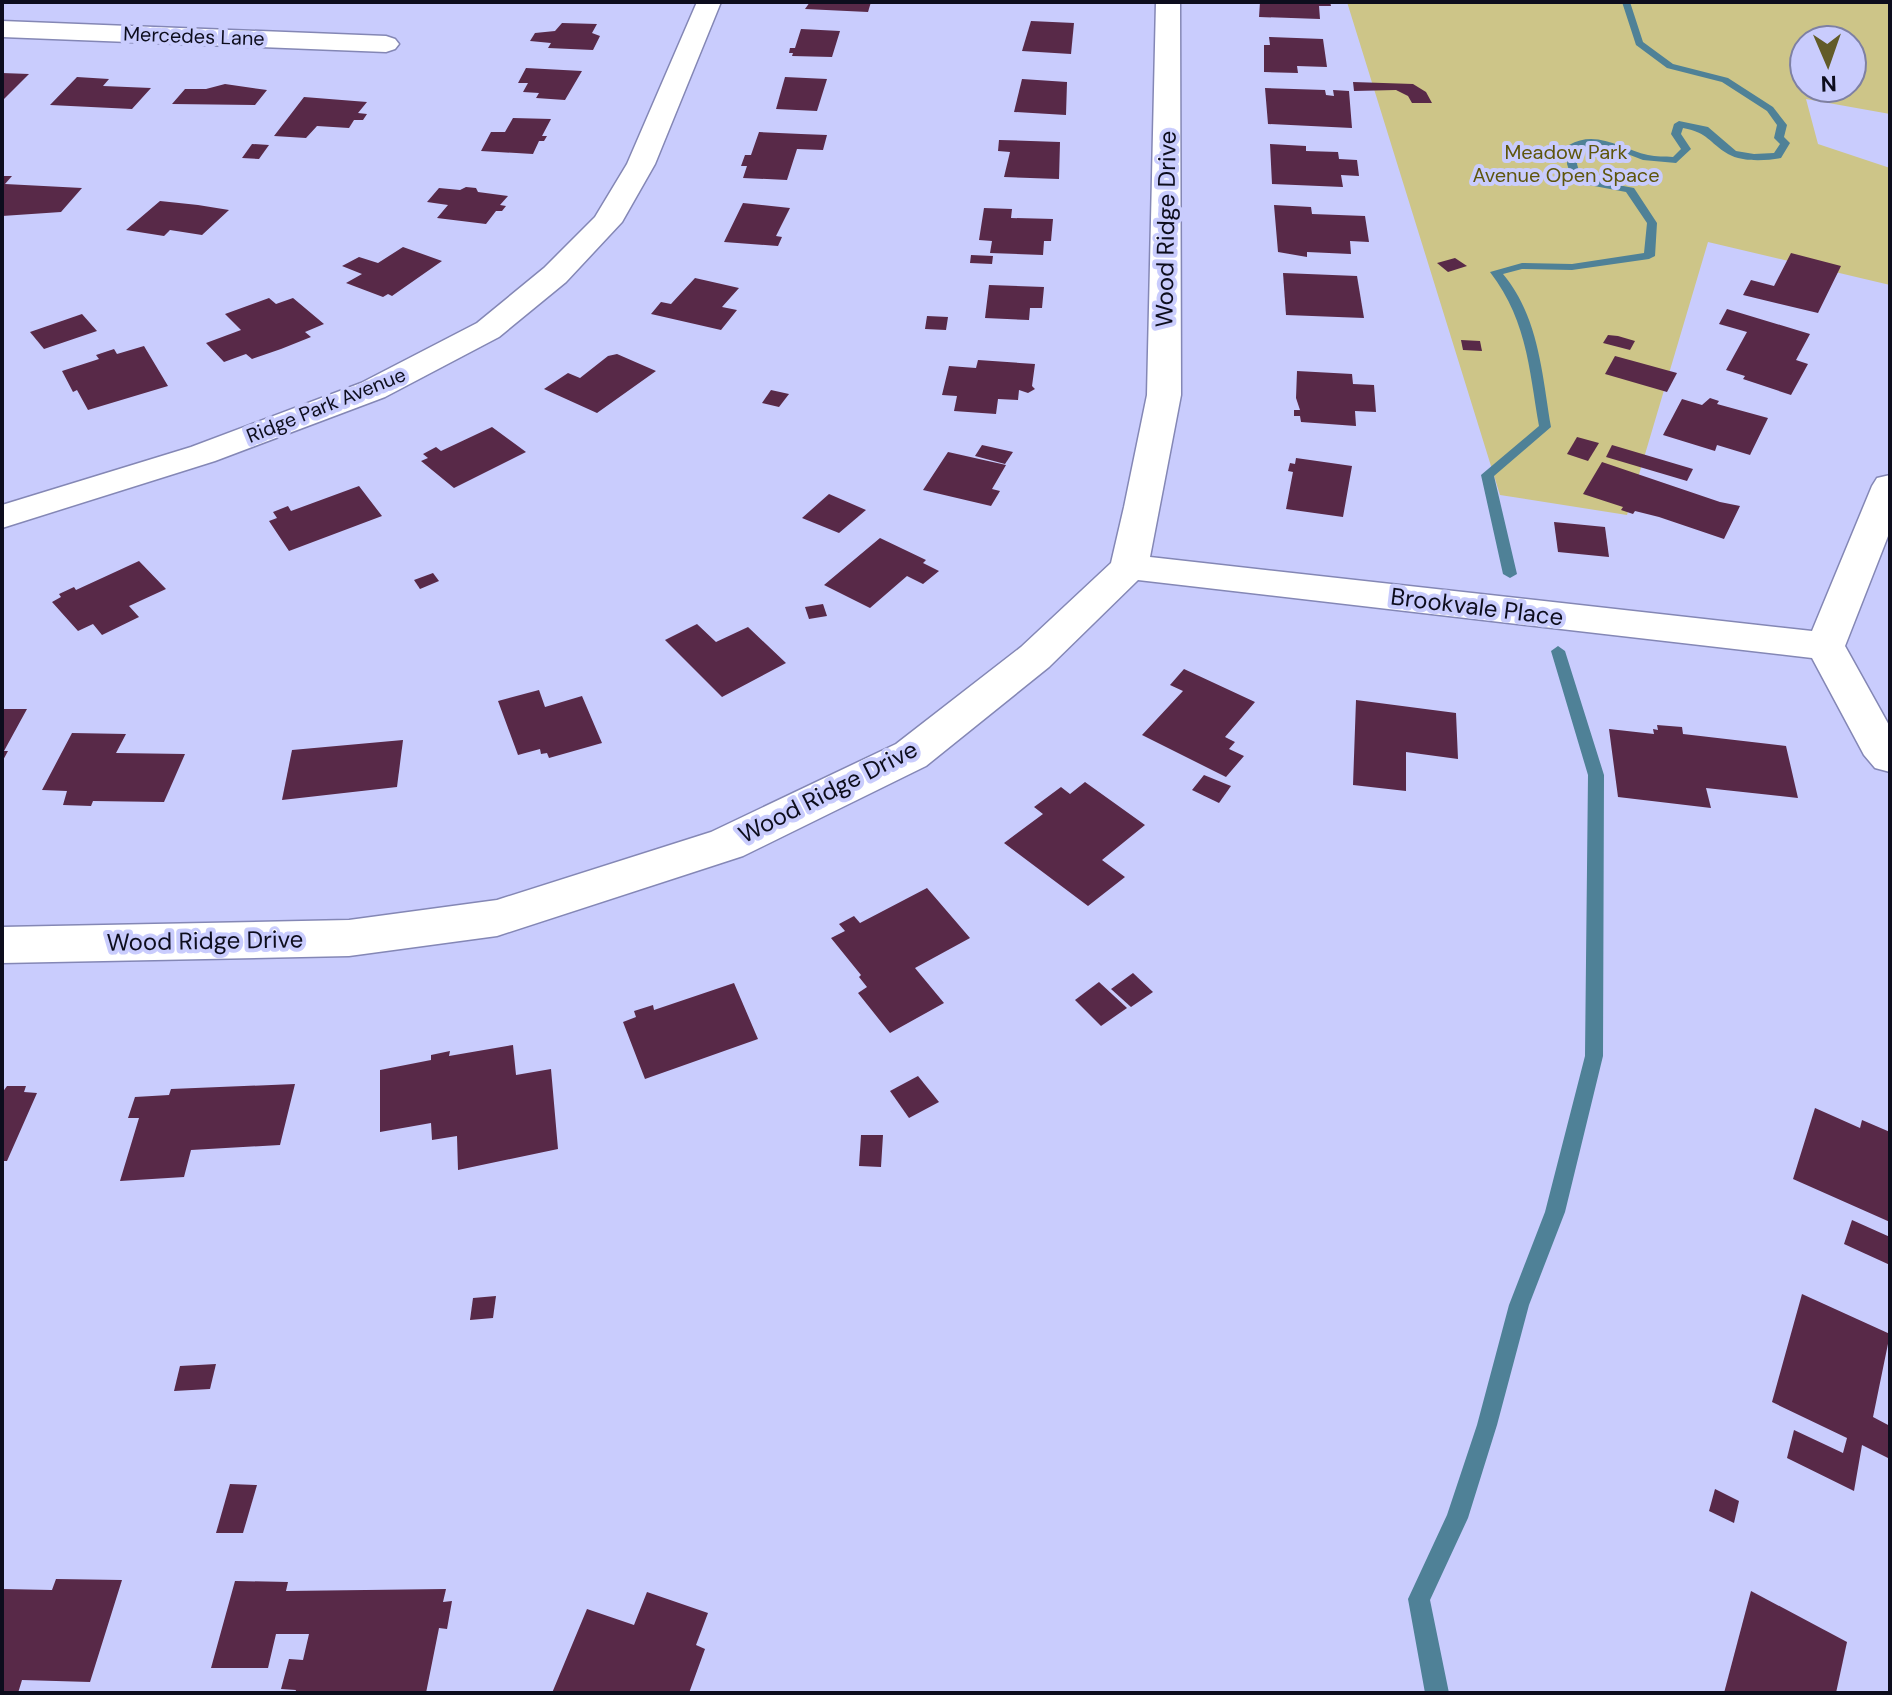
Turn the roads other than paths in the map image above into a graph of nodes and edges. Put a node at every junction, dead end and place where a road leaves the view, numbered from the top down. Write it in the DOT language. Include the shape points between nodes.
graph roads {
  1 [pos="709,2"];
  2 [pos="1168,2"];
  3 [pos="2,29"];
  4 [pos="386,44"];
  5 [pos="1890,486"];
  6 [pos="2,517"];
  7 [pos="1129,567"];
  8 [pos="1825,646"];
  9 [pos="1890,757"];
  10 [pos="2,945"];
  1 -- 6 [label="street, Ridge Park Avenue" via="641,164 607,222 555,275 488,330 373,390 203,454"];
  2 -- 7 [label="street, Wood Ridge Drive" via="1164,395"];
  3 -- 4 [label="street, Mercedes Lane"];
  5 -- 8 [label="street"];
  7 -- 8 [label="street, Brookvale Place"];
  7 -- 10 [label="street, Wood Ridge Drive" via="1035,657 911,755 727,844 497,918 349,938"];
  8 -- 9 [label="street"];
}
